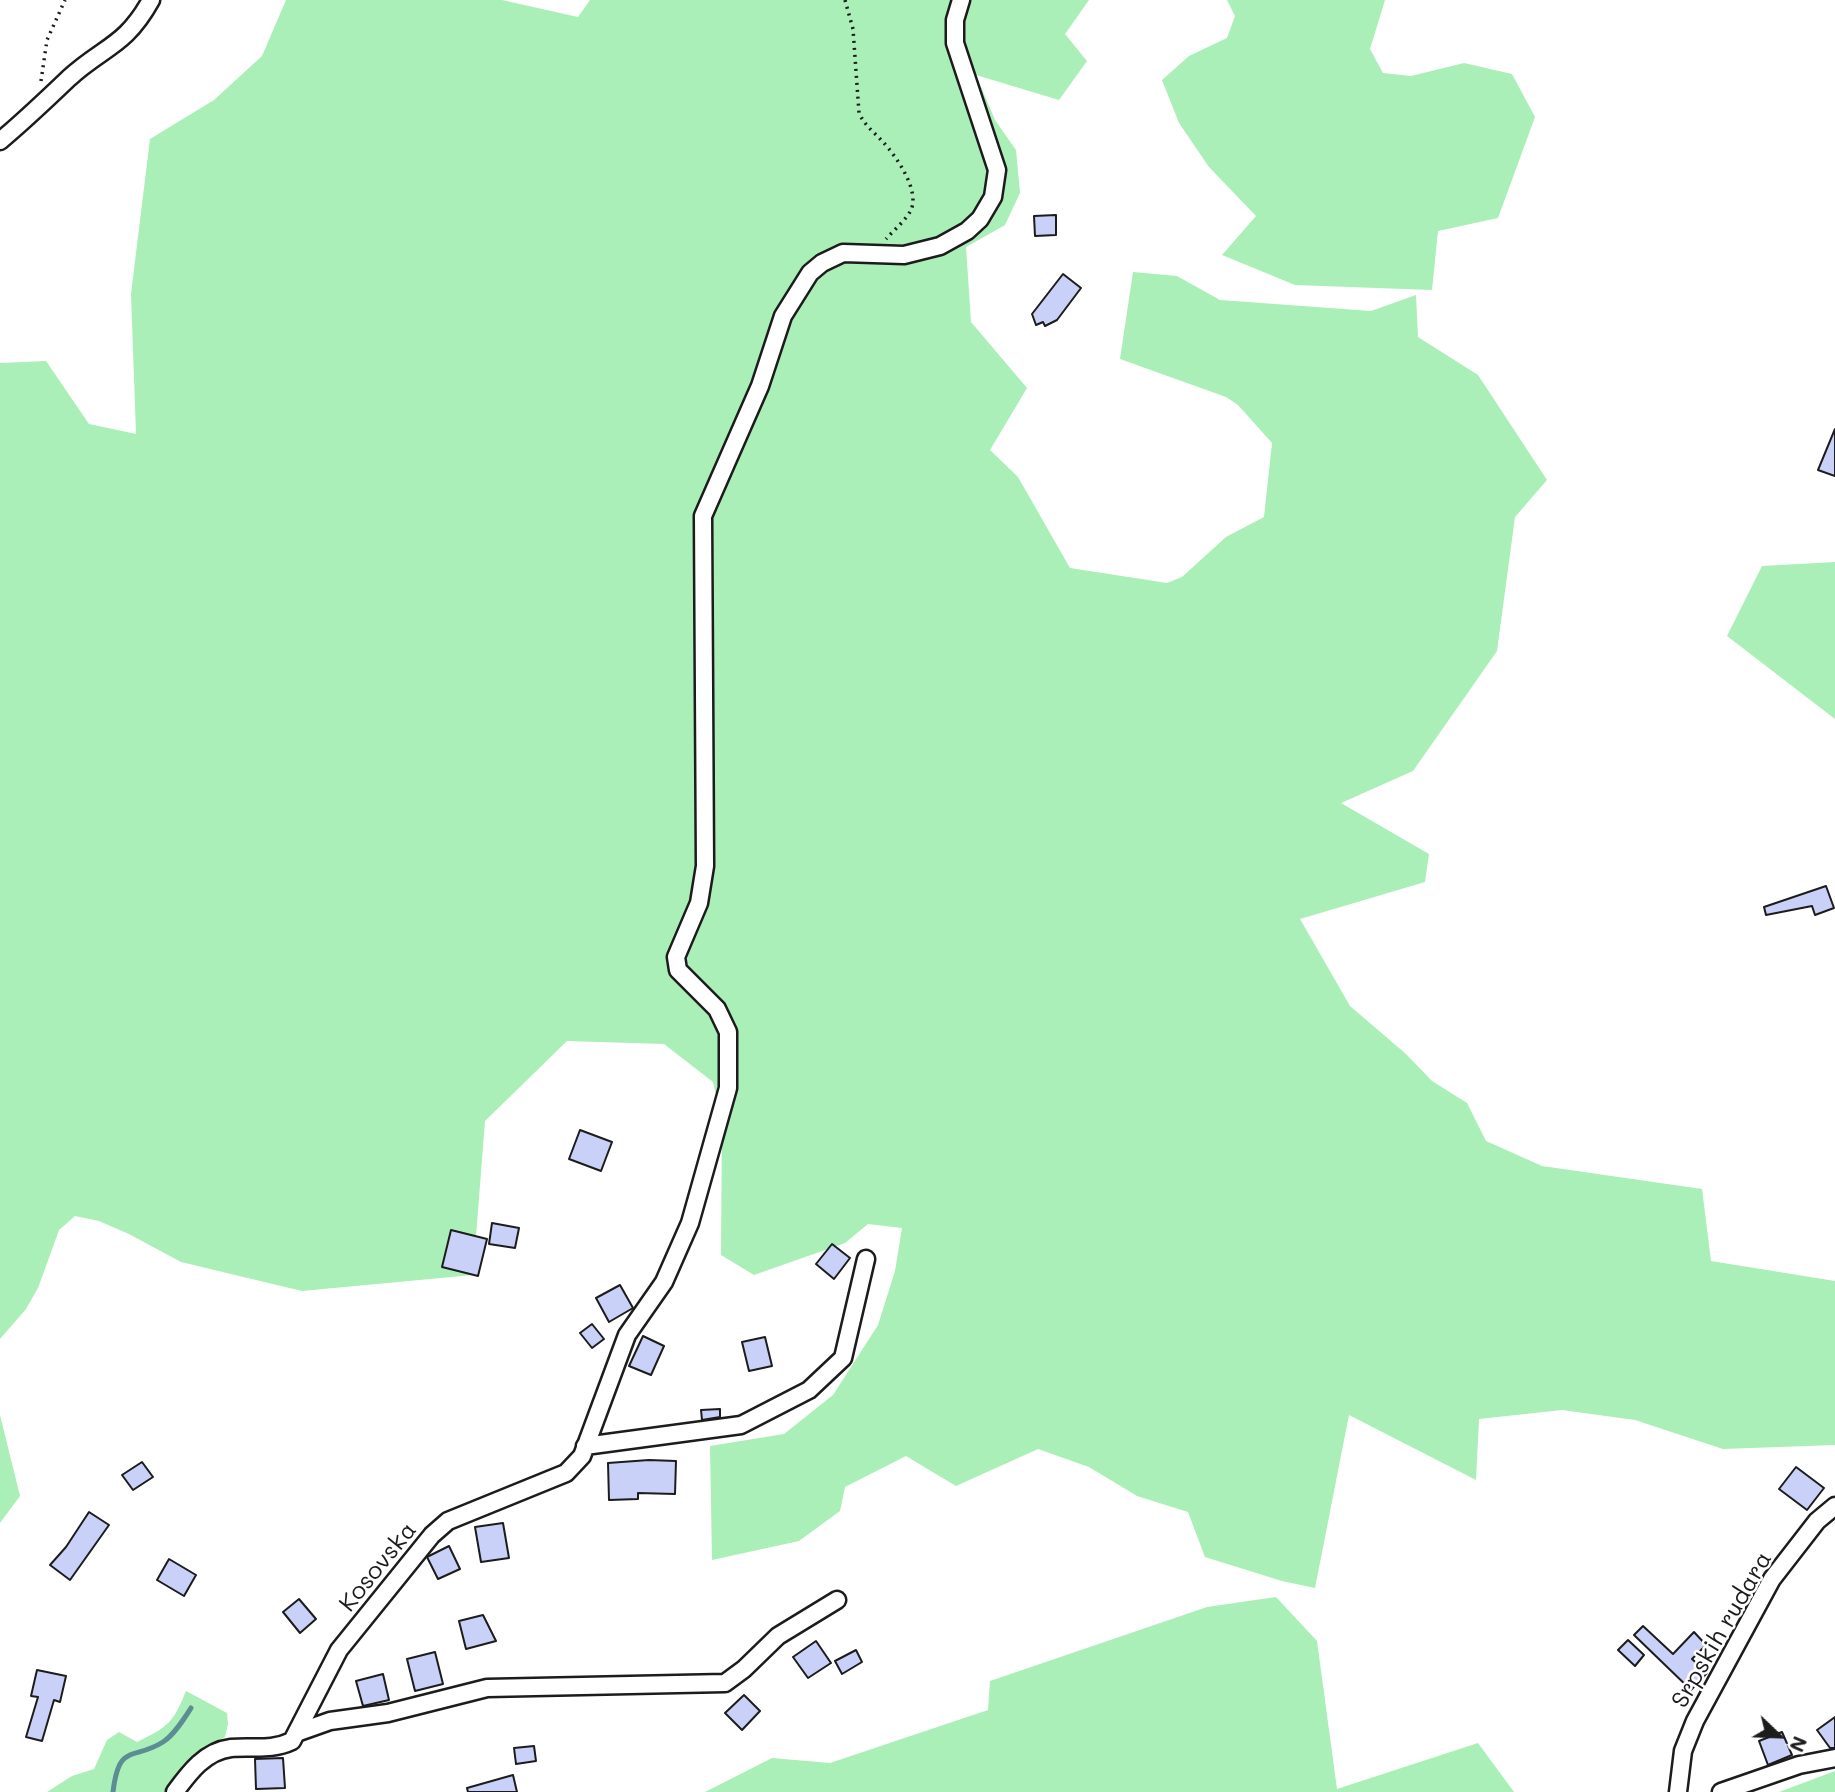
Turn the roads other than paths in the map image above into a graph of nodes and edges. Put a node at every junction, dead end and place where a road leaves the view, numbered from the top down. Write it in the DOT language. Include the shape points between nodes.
graph roads {
  1 [pos="151,0"];
  2 [pos="961,0"];
  3 [pos="0,141"];
  4 [pos="866,1259"];
  5 [pos="586,1446"];
  6 [pos="1835,1506"];
  7 [pos="837,1600"];
  8 [pos="299,1732"];
  9 [pos="1835,1758"];
  10 [pos="175,1792"];
  11 [pos="1678,1792"];
  12 [pos="1721,1792"];
  1 -- 3 [label="street" via="137,25 113,49 71,77"];
  2 -- 5 [label="street, Kosovska" via="955,43 997,170 993,197 980,219 940,246 904,255 843,253 810,273 783,316 760,386 703,516 705,866 699,903 676,957 678,971 717,1009 728,1032 729,1088 690,1223 664,1282 627,1335"];
  4 -- 5 [label="street" via="843,1359 809,1390 741,1425"];
  5 -- 8 [label="street, Kosovska" via="566,1473 447,1521 432,1535 339,1650"];
  6 -- 11 [label="street, Srpskih rudara" via="1817,1521 1772,1579 1695,1721 1683,1751"];
  7 -- 8 [label="street" via="778,1636 724,1683 487,1688 388,1713 330,1721"];
  8 -- 10 [label="street" via="277,1748 229,1748 210,1755"];
  9 -- 12 [label="street" via="1798,1765"];
}
